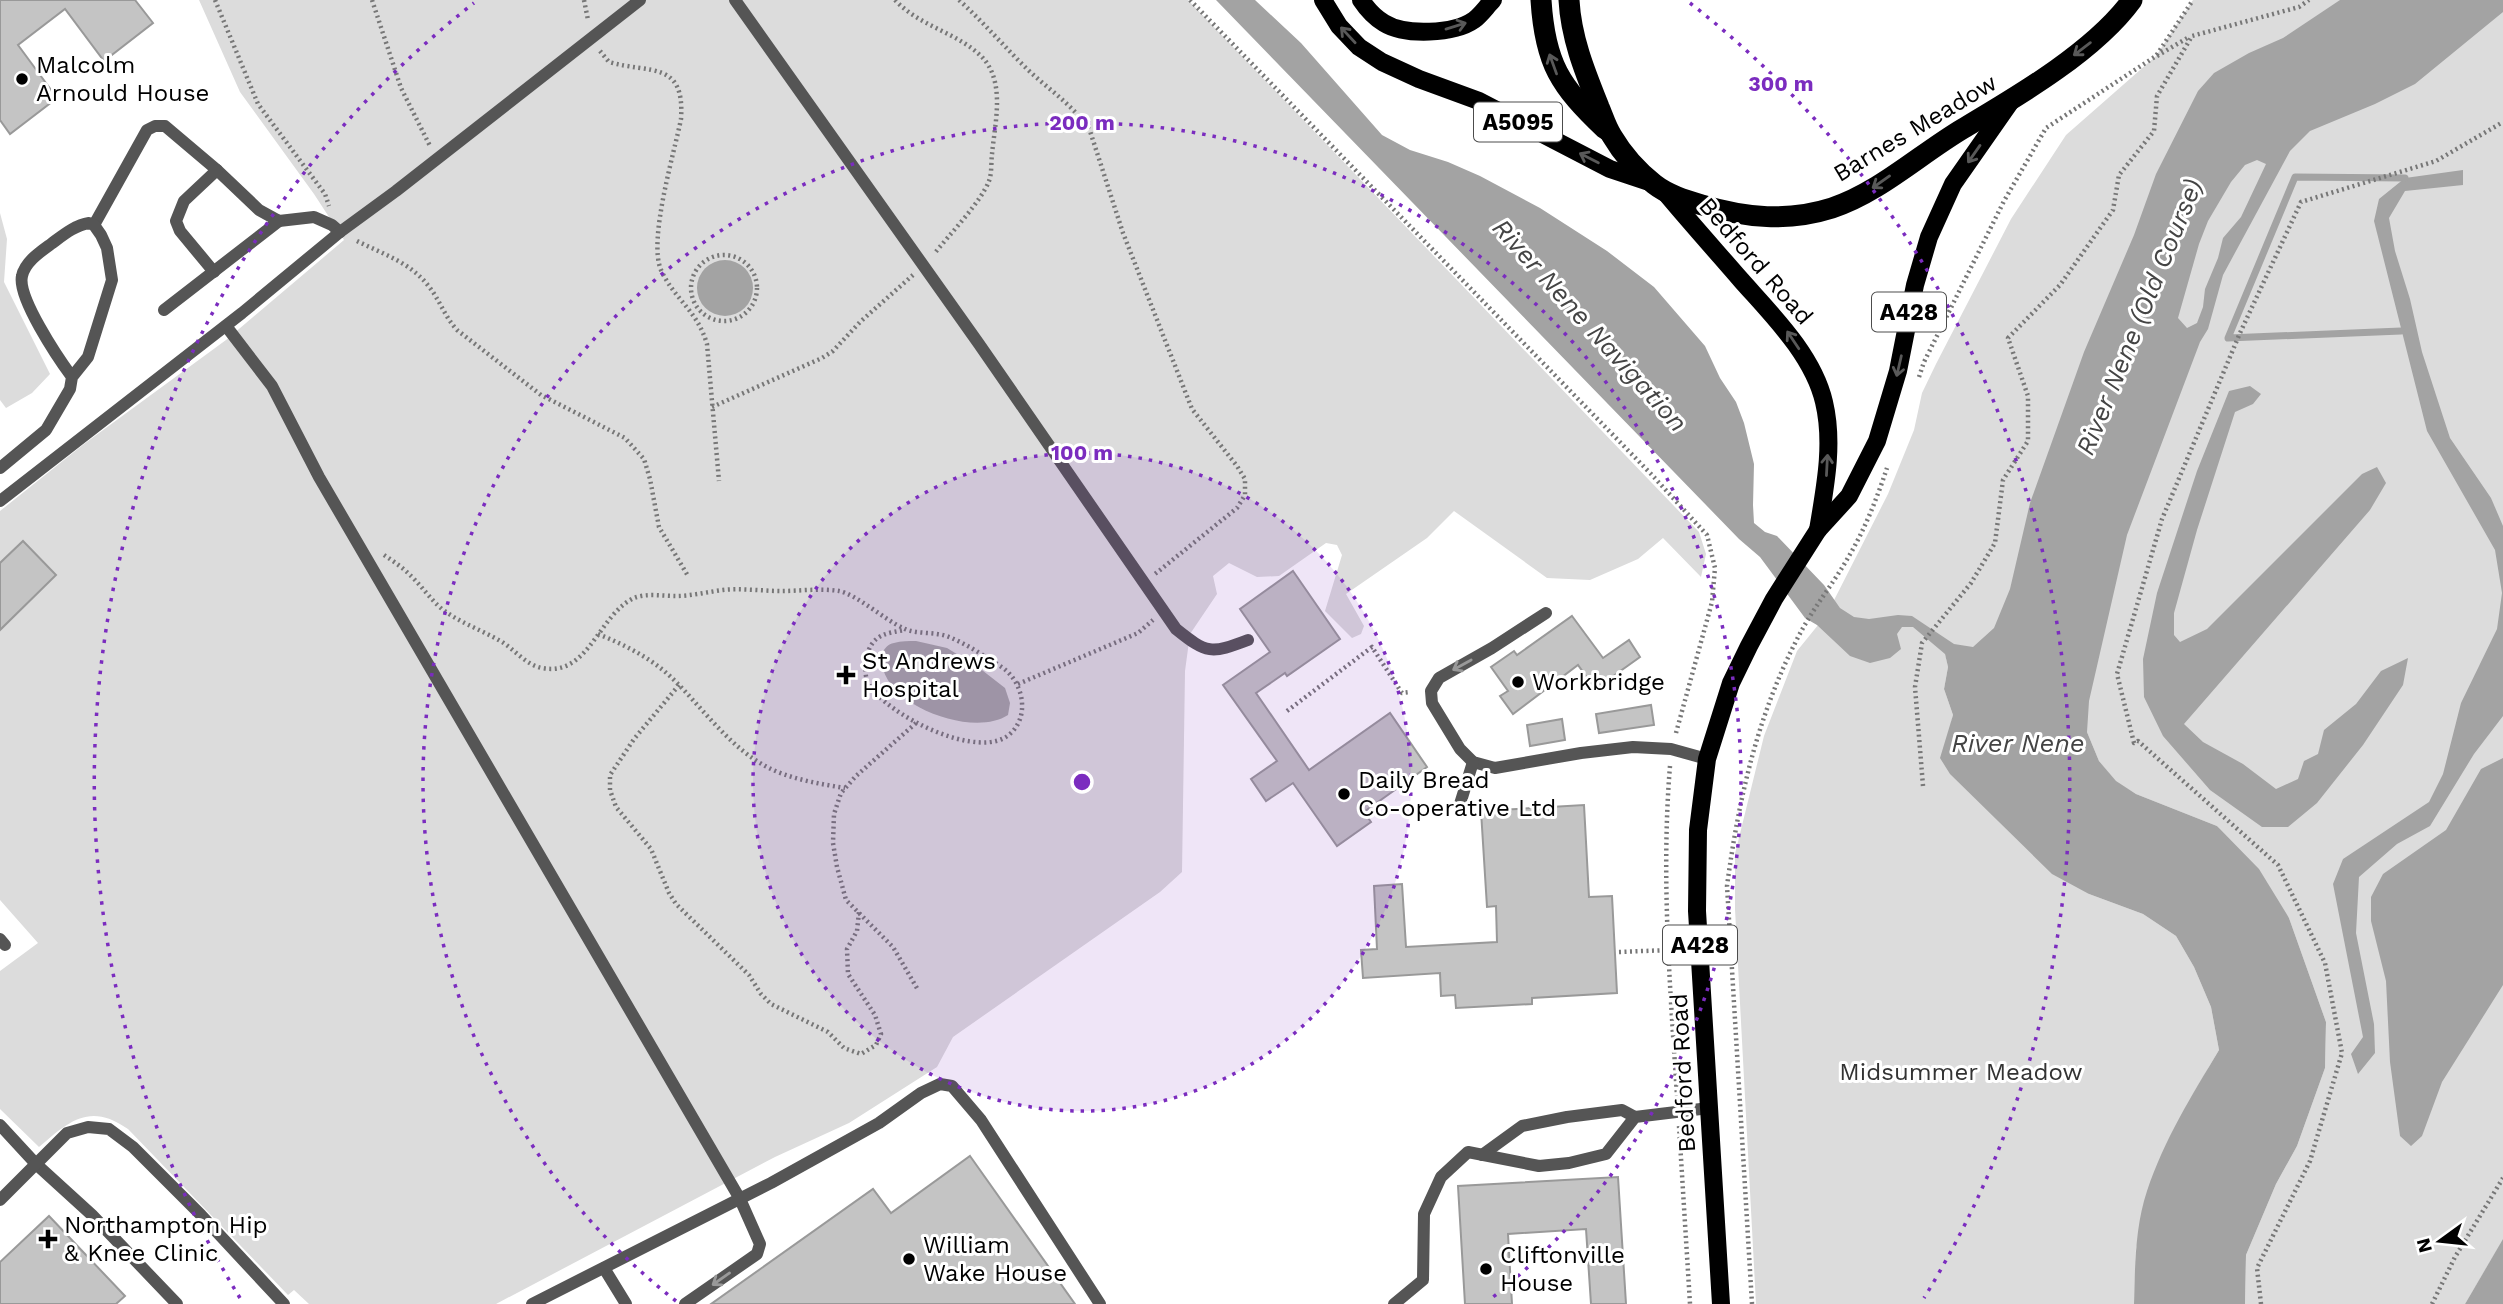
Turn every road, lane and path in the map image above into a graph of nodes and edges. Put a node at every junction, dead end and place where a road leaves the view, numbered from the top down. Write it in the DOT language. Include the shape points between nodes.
graph roads {
  1 [pos="215,0"];
  2 [pos="372,0"];
  3 [pos="640,0"];
  4 [pos="735,0"];
  5 [pos="895,0"];
  6 [pos="959,0"];
  7 [pos="1190,0"];
  8 [pos="1323,0"];
  9 [pos="1361,0"];
  10 [pos="1493,0"];
  11 [pos="1541,0"];
  12 [pos="1569,0"];
  13 [pos="2193,0"];
  14 [pos="2309,0"];
  15 [pos="2132,1"];
  16 [pos="2192,36"];
  17 [pos="593,37"];
  18 [pos="2156,56"];
  19 [pos="2013,99"];
  20 [pos="2503,122"];
  21 [pos="1611,135"];
  22 [pos="436,160"];
  23 [pos="217,170"];
  24 [pos="1658,187"];
  25 [pos="279,221"];
  26 [pos="94,225"];
  27 [pos="340,232"];
  28 [pos="923,267"];
  29 [pos="214,272"];
  30 [pos="694,308"];
  31 [pos="164,310"];
  32 [pos="226,326"];
  33 [pos="72,377"];
  34 [pos="1915,388"];
  35 [pos="712,407"];
  36 [pos="1888,465"];
  37 [pos="0,468"];
  38 [pos="719,481"];
  39 [pos="0,501"];
  40 [pos="1818,530"];
  41 [pos="355,540"];
  42 [pos="688,576"];
  43 [pos="1144,583"];
  44 [pos="1164,612"];
  45 [pos="1546,613"];
  46 [pos="905,630"];
  47 [pos="598,634"];
  48 [pos="1248,640"];
  49 [pos="1018,684"];
  50 [pos="679,685"];
  51 [pos="1410,692"];
  52 [pos="1287,710"];
  53 [pos="916,723"];
  54 [pos="1671,749"];
  55 [pos="1707,759"];
  56 [pos="1473,762"];
  57 [pos="1923,786"];
  58 [pos="845,788"];
  59 [pos="1460,804"];
  60 [pos="859,912"];
  61 [pos="1669,950"];
  62 [pos="1619,952"];
  63 [pos="918,990"];
  64 [pos="1709,1108"];
  65 [pos="1678,1111"];
  66 [pos="1635,1117"];
  67 [pos="0,1125"];
  68 [pos="1482,1155"];
  69 [pos="36,1164"];
  70 [pos="2503,1178"];
  71 [pos="740,1199"];
  72 [pos="0,1200"];
  73 [pos="604,1268"];
  74 [pos="177,1304"];
  75 [pos="284,1304"];
  76 [pos="532,1304"];
  77 [pos="626,1304"];
  78 [pos="685,1304"];
  79 [pos="1100,1304"];
  80 [pos="1394,1304"];
  81 [pos="1690,1304"];
  82 [pos="1721,1304"];
  83 [pos="1752,1304"];
  84 [pos="2261,1304"];
  85 [pos="2432,1304"];
  1 -- 27 [label="path" via="258,104 325,194"];
  2 -- 22 [label="path" via="401,88"];
  3 -- 17 [label="lane"];
  4 -- 28 [label="lane"];
  5 -- 28 [label="path" via="926,25 982,57 997,92 989,180"];
  6 -- 43 [label="path" via="1073,108 1090,131 1123,233 1192,410 1245,479 1245,495 1237,508"];
  7 -- 54 [label="path" via="1707,536 1715,568 1712,602"];
  24 -- 8 [label="main road, A5095, one-way" via="1610,169 1479,101 1382,62 1339,26"];
  9 -- 10 [label="main road, one-way" via="1369,11 1396,28 1432,32 1474,20"];
  21 -- 11 [label="highway, one-way" via="1557,75 1546,44"];
  12 -- 21 [label="highway, Barnes Meadow" via="1575,41"];
  13 -- 18 [label="path"];
  14 -- 16 [label="path" via="2299,7"];
  15 -- 19 [label="highway, Barnes Meadow, one-way" via="2092,41"];
  16 -- 18 [label="path"];
  16 -- 57 [label="path" via="2157,96 2154,131 2119,175 2113,210 2060,285 2008,338 2028,396 2028,441 2003,480 1995,543 1972,583 1922,643 1915,687"];
  17 -- 22 [label="lane"];
  17 -- 30 [label="path" via="609,62 658,70 680,91 681,119 658,234 658,258 670,284"];
  18 -- 34 [label="path" via="2046,128 2004,201"];
  19 -- 24 [label="highway, Barnes Meadow, one-way" via="1868,192 1833,208 1793,217 1758,218 1681,199"];
  19 -- 40 [label="main road, Bedford Road / A428, one-way" via="1953,184 1928,237 1877,441 1849,496"];
  20 -- 84 [label="path" via="2436,161 2301,202 2162,519 2117,674 2134,743 2138,741 2278,864 2325,963 2342,1053 2310,1161 2257,1268"];
  21 -- 24 [label="highway, Barnes Meadow"];
  22 -- 27 [label="lane"];
  23 -- 25 [label="lane" via="259,210"];
  23 -- 26 [label="lane" via="165,126 146,130"];
  23 -- 29 [label="lane" via="184,201 176,221"];
  40 -- 24 [label="main road, Bedford Road / A428, one-way" via="1828,470 1828,427 1824,401 1809,368 1791,336"];
  25 -- 27 [label="lane" via="314,217"];
  25 -- 29 [label="lane"];
  26 -- 33 [label="lane" via="107,248 112,280 88,357"];
  26 -- 33 [label="lane" via="79,225 38,253 21,279 24,297"];
  27 -- 32 [label="lane"];
  27 -- 42 [label="path" via="419,275 457,330 541,395 625,438 644,459 659,527"];
  28 -- 35 [label="path" via="833,351"];
  28 -- 43 [label="lane"];
  29 -- 31 [label="lane"];
  30 -- 30 [label="path" via="691,284 708,259 717,255 738,258 754,272 757,295 745,314 723,320"];
  30 -- 35 [label="path" via="707,344"];
  32 -- 39 [label="lane"];
  32 -- 41 [label="lane" via="272,386"];
  33 -- 37 [label="lane" via="46,430"];
  35 -- 38 [label="path"];
  36 -- 83 [label="path" via="1850,554 1803,627 1768,702 1735,828 1727,886"];
  40 -- 55 [label="main road, Bedford Road / A428" via="1774,599 1731,683"];
  41 -- 47 [label="path" via="408,572 441,609 529,663 542,668 572,663"];
  41 -- 71 [label="lane"];
  43 -- 44 [label="lane"];
  44 -- 48 [label="lane" via="1176,629 1200,648 1225,649"];
  44 -- 49 [label="path" via="1138,633"];
  45 -- 56 [label="lane, one-way" via="1439,678 1432,691 1432,703"];
  46 -- 47 [label="path" via="841,591 726,590 634,598 605,622"];
  46 -- 49 [label="path" via="949,637 1006,669"];
  46 -- 53 [label="path" via="882,634 871,643 865,662 868,682"];
  47 -- 50 [label="path" via="652,662"];
  49 -- 53 [label="path" via="1021,722 1010,736 991,743 963,741"];
  50 -- 58 [label="path" via="735,744 766,767"];
  50 -- 60 [label="path" via="610,775 616,807 651,849 676,904 749,975 761,994 828,1032 844,1048 861,1054 876,1045 881,1034 875,1015 848,974 847,949 857,931"];
  51 -- 52 [label="path" via="1402,693 1372,647"];
  53 -- 58 [label="path"];
  54 -- 55 [label="lane"];
  54 -- 56 [label="lane" via="1633,747 1495,768"];
  54 -- 61 [label="path" via="1665,910"];
  55 -- 64 [label="main road, Bedford Road / A428" via="1698,830 1698,911"];
  56 -- 59 [label="lane"];
  58 -- 60 [label="path" via="834,814 833,843 846,900"];
  60 -- 63 [label="path" via="893,947"];
  61 -- 62 [label="path"];
  61 -- 65 [label="path"];
  64 -- 65 [label="lane"];
  64 -- 82 [label="main road, Bedford Road / A428"];
  65 -- 66 [label="lane"];
  65 -- 81 [label="path"];
  66 -- 68 [label="lane" via="1622,1110 1521,1126"];
  66 -- 68 [label="lane" via="1606,1154 1570,1163 1539,1166"];
  67 -- 69 [label="lane"];
  68 -- 80 [label="lane" via="1468,1152 1441,1177 1424,1214 1423,1280"];
  69 -- 72 [label="lane"];
  69 -- 74 [label="lane"];
  69 -- 75 [label="lane" via="67,1133 88,1127 109,1129 172,1185"];
  70 -- 85 [label="path"];
  71 -- 73 [label="lane"];
  71 -- 78 [label="lane, one-way" via="760,1244 757,1254"];
  71 -- 79 [label="lane" via="879,1123 921,1093 940,1084 952,1086 981,1120"];
  73 -- 76 [label="lane"];
  73 -- 77 [label="lane"];
}
